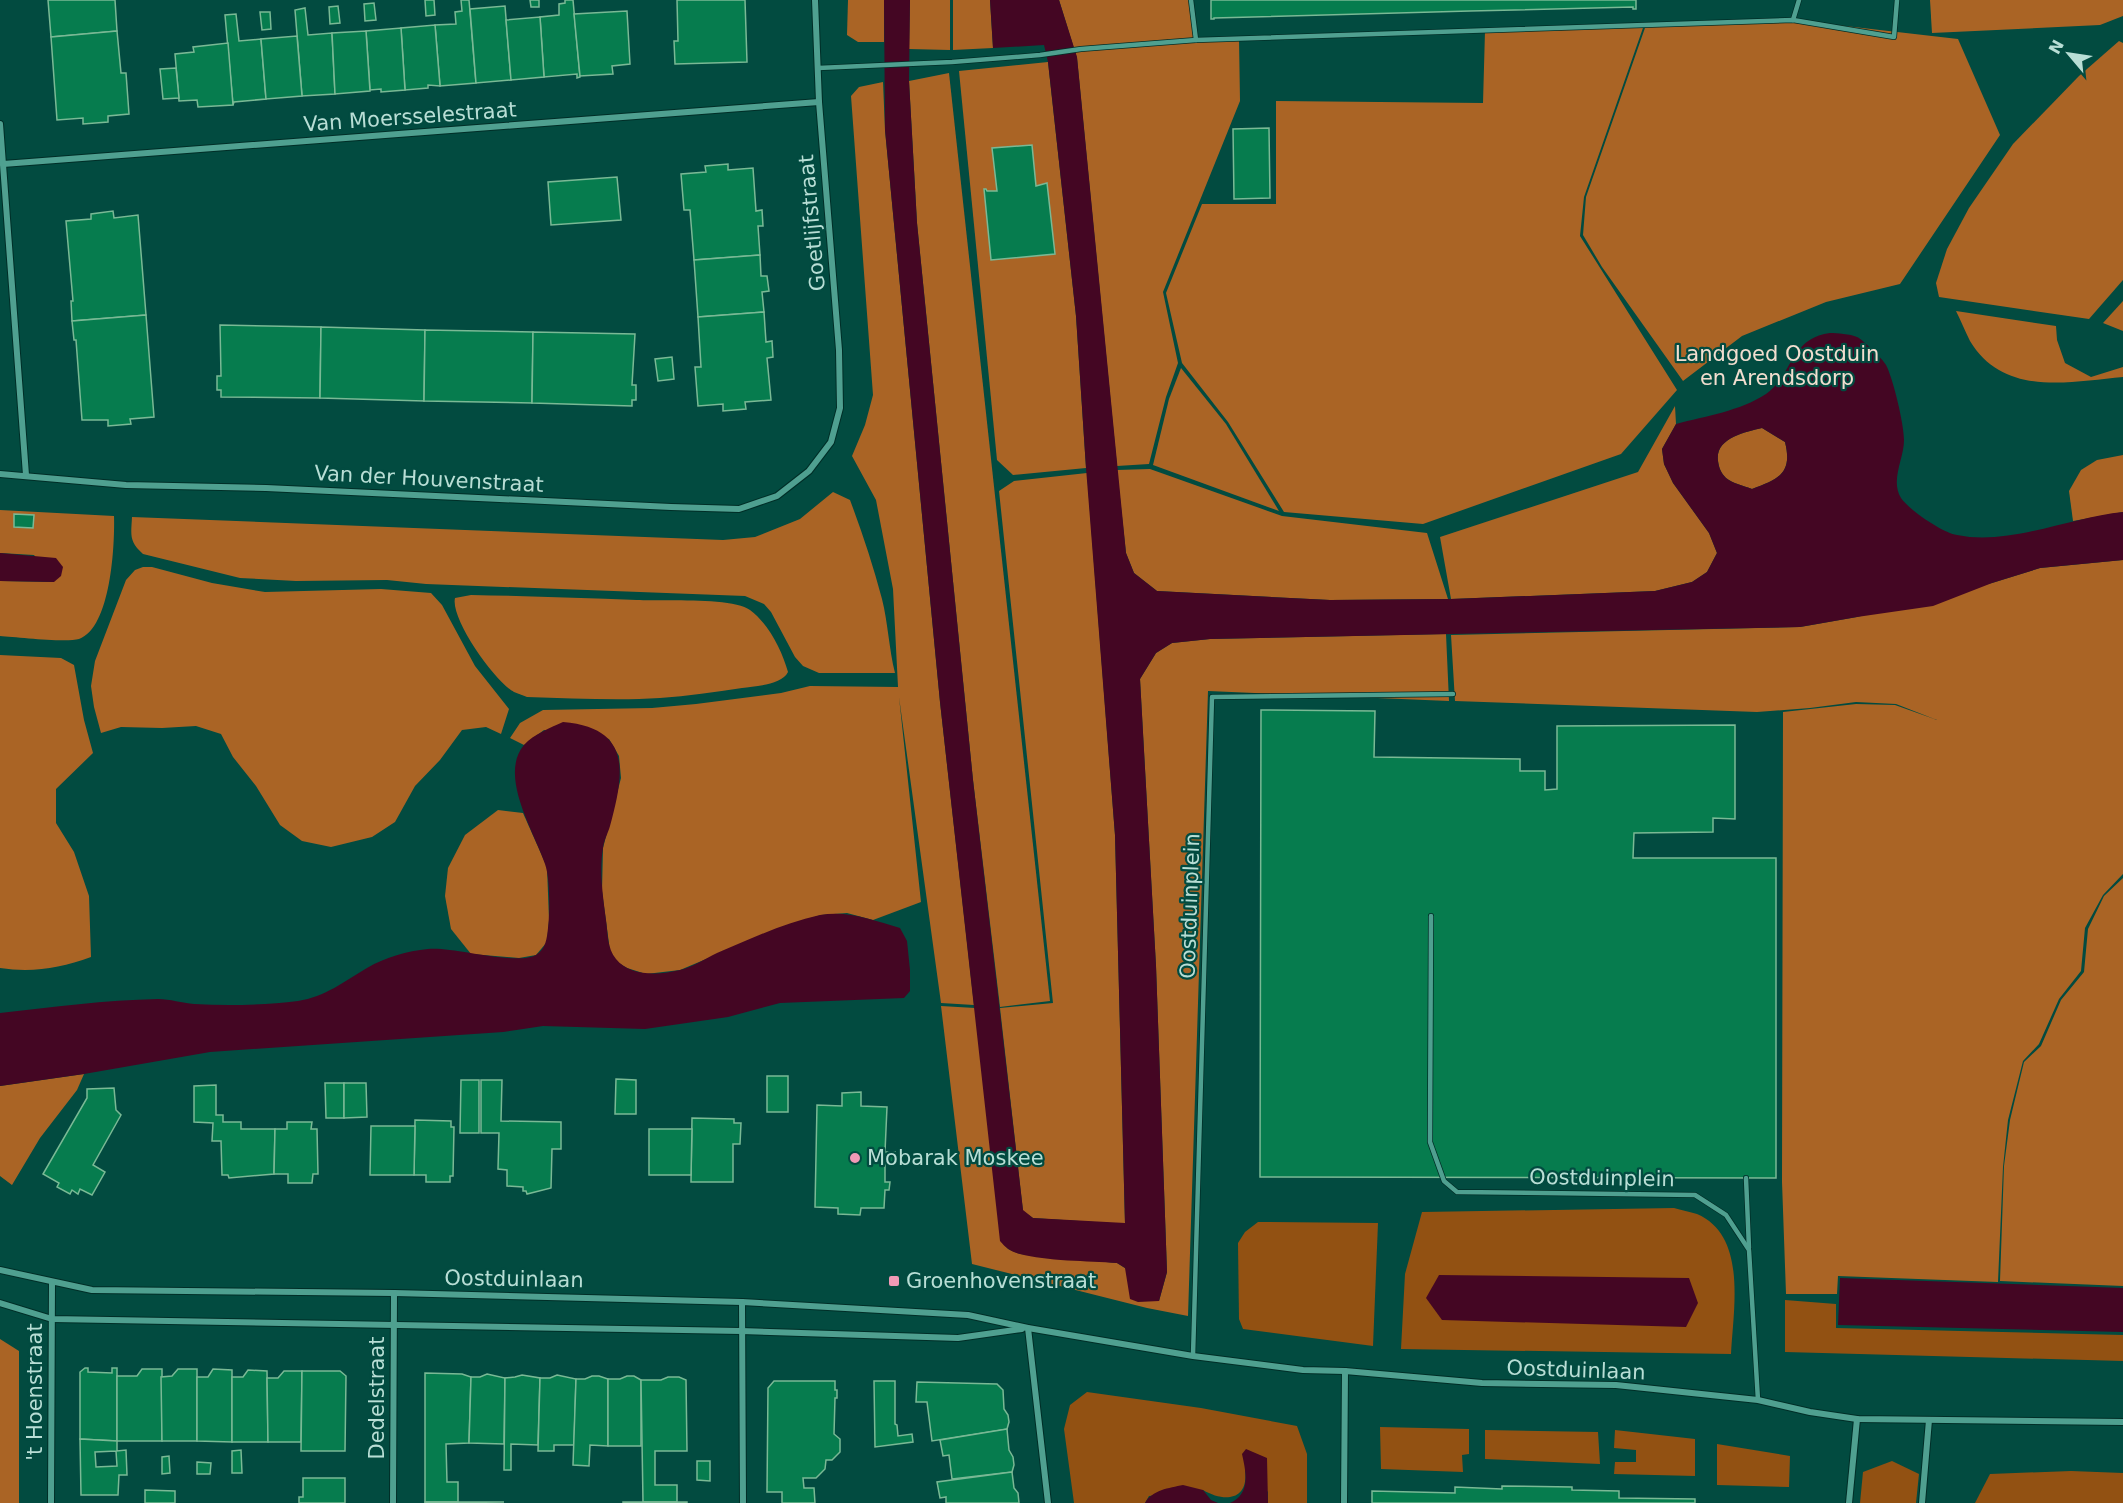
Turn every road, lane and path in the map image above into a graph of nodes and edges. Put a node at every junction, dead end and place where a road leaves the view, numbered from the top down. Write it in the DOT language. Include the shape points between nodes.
graph roads {
  1 [pos="815,0"];
  2 [pos="1191,0"];
  3 [pos="1799,0"];
  4 [pos="1897,0"];
  5 [pos="1793,20"];
  6 [pos="1196,40"];
  7 [pos="818,68"];
  8 [pos="819,102"];
  9 [pos="0,124"];
  10 [pos="3,164"];
  11 [pos="831,442"];
  12 [pos="0,474"];
  13 [pos="26,475"];
  14 [pos="1453,694"];
  15 [pos="1431,916"];
  16 [pos="1746,1178"];
  17 [pos="1749,1250"];
  18 [pos="0,1270"];
  19 [pos="52,1282"];
  20 [pos="394,1293"];
  21 [pos="741,1302"];
  22 [pos="0,1303"];
  23 [pos="52,1318"];
  24 [pos="394,1325"];
  25 [pos="1028,1328"];
  26 [pos="741,1332"];
  27 [pos="1193,1356"];
  28 [pos="1345,1371"];
  29 [pos="1758,1400"];
  30 [pos="1857,1419"];
  31 [pos="1929,1420"];
  32 [pos="2123,1422"];
  33 [pos="51,1503"];
  34 [pos="393,1503"];
  35 [pos="743,1503"];
  36 [pos="1048,1503"];
  37 [pos="1344,1503"];
  38 [pos="1849,1503"];
  39 [pos="1922,1503"];
  1 -- 7 [label="street, Goetlijfstraat"];
  2 -- 6 [label="lane"];
  3 -- 5 [label="lane"];
  4 -- 5 [label="lane" via="1894,37"];
  5 -- 6 [label="lane"];
  6 -- 7 [label="lane" via="1040,55"];
  7 -- 8 [label="street, Goetlijfstraat"];
  8 -- 10 [label="street, Van Moersselestraat"];
  8 -- 11 [label="street, Goetlijfstraat" via="839,350 840,408"];
  9 -- 10 [label="street"];
  10 -- 13 [label="street"];
  11 -- 13 [label="street, Van der Houvenstraat" via="809,471 777,496 739,509 126,485"];
  12 -- 13 [label="street, Van der Houvenstraat"];
  14 -- 27 [label="lane, Oostduinplein" via="1212,697"];
  15 -- 17 [label="lane, Oostduinplein" via="1430,1142 1444,1181 1458,1192 1695,1195 1726,1215"];
  16 -- 17 [label="lane"];
  17 -- 29 [label="lane, Oostduinplein"];
  18 -- 19 [label="street, Oostduinlaan"];
  19 -- 20 [label="street, Oostduinlaan" via="92,1290"];
  19 -- 23 [label="street, 't Hoenstraat"];
  20 -- 21 [label="street, Oostduinlaan"];
  20 -- 24 [label="street, Dedelstraat"];
  21 -- 25 [label="street, Oostduinlaan" via="968,1315"];
  21 -- 26 [label="street"];
  22 -- 23 [label="street, Oostduinlaan"];
  23 -- 24 [label="street, Oostduinlaan"];
  23 -- 33 [label="street, 't Hoenstraat"];
  24 -- 26 [label="street, Oostduinlaan"];
  24 -- 34 [label="street, Dedelstraat"];
  25 -- 26 [label="street, Oostduinlaan" via="958,1338"];
  25 -- 27 [label="street, Oostduinlaan"];
  25 -- 36 [label="street"];
  26 -- 35 [label="street"];
  27 -- 28 [label="street, Oostduinlaan" via="1303,1370"];
  28 -- 29 [label="street, Oostduinlaan" via="1482,1383 1616,1385"];
  28 -- 37 [label="street"];
  29 -- 30 [label="street, Oostduinlaan"];
  30 -- 31 [label="street, Oostduinlaan"];
  30 -- 38 [label="street"];
  31 -- 32 [label="street, Oostduinlaan"];
  31 -- 39 [label="street"];
}
